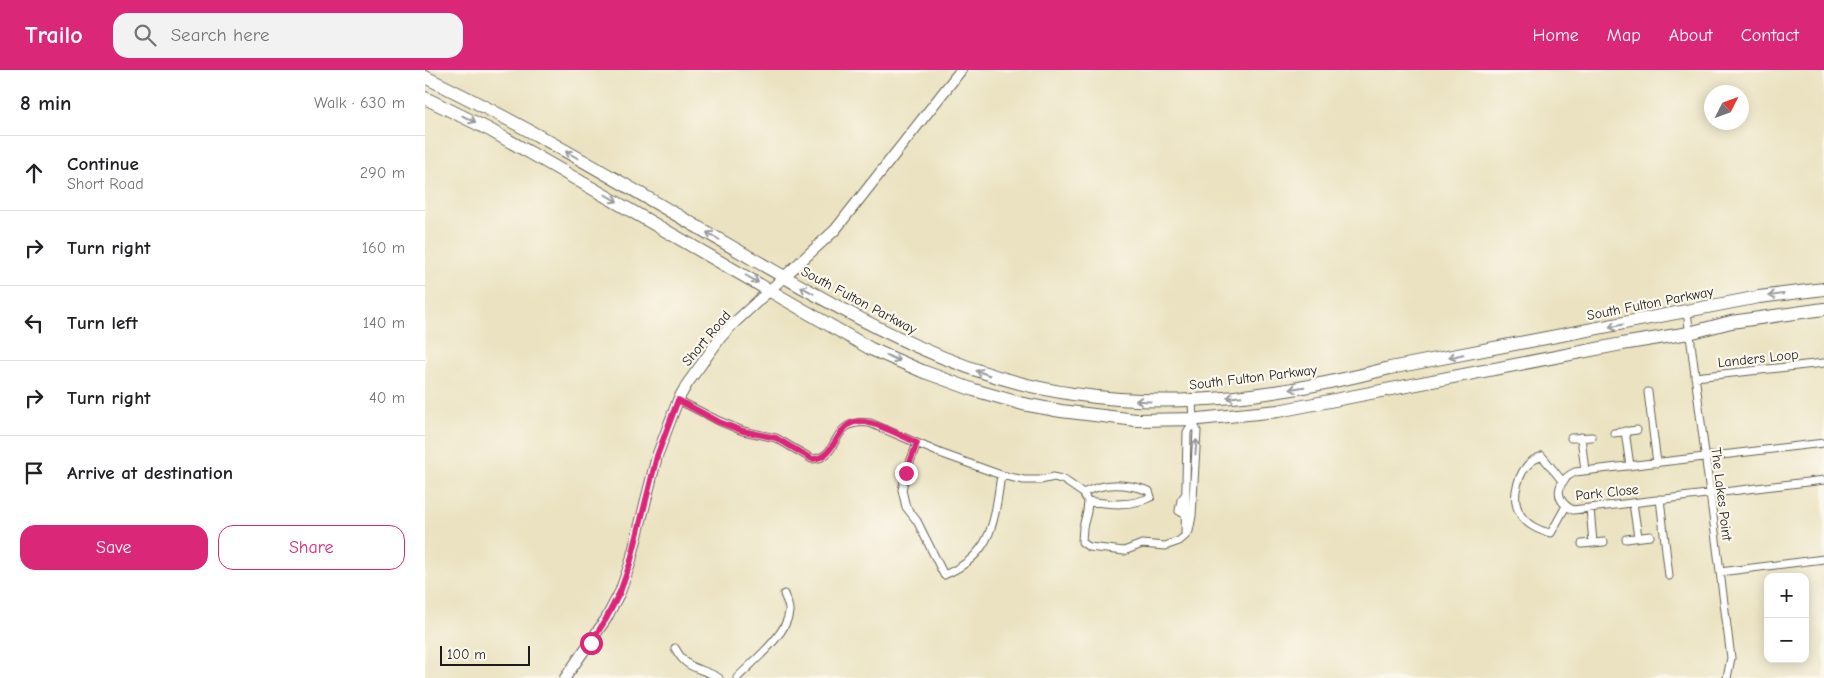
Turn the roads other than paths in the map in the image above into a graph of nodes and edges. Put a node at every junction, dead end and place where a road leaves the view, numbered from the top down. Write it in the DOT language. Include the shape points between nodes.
graph roads {
  1 [pos="961,70"];
  2 [pos="425,77"];
  3 [pos="425,98"];
  4 [pos="785,278"];
  5 [pos="1824,289"];
  6 [pos="771,290"];
  7 [pos="1824,309"];
  8 [pos="1687,312"];
  9 [pos="1689,333"];
  10 [pos="1824,363"];
  11 [pos="1695,377"];
  12 [pos="1648,392"];
  13 [pos="678,400"];
  14 [pos="1192,402"];
  15 [pos="1193,420"];
  16 [pos="1637,430"];
  17 [pos="1625,432"];
  18 [pos="1614,433"];
  19 [pos="1592,437"];
  20 [pos="1571,438"];
  21 [pos="1581,438"];
  22 [pos="917,443"];
  23 [pos="1824,443"];
  24 [pos="1705,458"];
  25 [pos="1657,463"];
  26 [pos="1629,466"];
  27 [pos="1585,471"];
  28 [pos="1186,473"];
  29 [pos="1194,474"];
  30 [pos="1001,475"];
  31 [pos="1824,480"];
  32 [pos="1563,482"];
  33 [pos="1083,493"];
  34 [pos="1710,493"];
  35 [pos="1660,499"];
  36 [pos="1088,501"];
  37 [pos="1633,503"];
  38 [pos="1566,506"];
  39 [pos="1590,508"];
  40 [pos="1188,515"];
  41 [pos="1650,536"];
  42 [pos="1638,537"];
  43 [pos="1626,539"];
  44 [pos="1604,542"];
  45 [pos="1593,543"];
  46 [pos="1582,544"];
  47 [pos="1824,559"];
  48 [pos="1720,572"];
  49 [pos="1669,576"];
  50 [pos="784,594"];
  51 [pos="675,648"];
  52 [pos="565,678"];
  53 [pos="719,678"];
  54 [pos="737,678"];
  55 [pos="1727,678"];
  1 -- 4 [label="street, Short Road" via="835,230"];
  4 -- 2 [label="highway, South Fulton Parkway, one-way" via="556,145"];
  3 -- 6 [label="highway, one-way" via="488,129"];
  4 -- 6 [label="street, Short Road"];
  14 -- 4 [label="highway, South Fulton Parkway, one-way" via="1073,395 991,376 913,346"];
  5 -- 8 [label="highway, South Fulton Parkway, one-way" via="1759,297"];
  6 -- 13 [label="street, Short Road" via="721,337"];
  6 -- 15 [label="highway, one-way" via="871,348 974,390 1061,411 1136,420"];
  7 -- 9 [label="highway" via="1731,322"];
  8 -- 9 [label="street, The Lakes Point"];
  8 -- 14 [label="highway, South Fulton Parkway, one-way" via="1342,380"];
  9 -- 11 [label="street, The Lakes Point"];
  9 -- 15 [label="highway" via="1278,411"];
  10 -- 11 [label="street, Landers Loop"];
  11 -- 24 [label="street, The Lakes Point"];
  12 -- 25 [label="street"];
  13 -- 22 [label="street" via="719,422 776,438 812,459 823,457 846,426 860,421"];
  13 -- 52 [label="street, Short Road" via="657,456 620,592 601,627"];
  14 -- 15 [label="street"];
  15 -- 28 [label="street" via="1187,432"];
  29 -- 15 [label="street, one-way" via="1197,431"];
  16 -- 17 [label="street"];
  17 -- 18 [label="street"];
  17 -- 26 [label="street"];
  19 -- 21 [label="street"];
  20 -- 21 [label="street"];
  21 -- 27 [label="street"];
  22 -- 30 [label="street"];
  22 -- 30 [label="street" via="902,490 906,507 917,521 944,575 971,561 984,545 993,524"];
  23 -- 24 [label="street, Park Close"];
  24 -- 25 [label="street, Park Close"];
  24 -- 34 [label="street, The Lakes Point"];
  25 -- 26 [label="street, Park Close"];
  26 -- 27 [label="street, Park Close"];
  27 -- 32 [label="street, Park Close" via="1575,472"];
  28 -- 29 [label="street"];
  28 -- 40 [label="street" via="1185,495 1179,511"];
  29 -- 40 [label="street"];
  30 -- 33 [label="street" via="1024,480 1054,477"];
  31 -- 34 [label="street, Park Close"];
  32 -- 38 [label="street, Park Close" via="1560,496"];
  32 -- 38 [label="street" via="1542,456 1524,470 1518,481 1516,497 1519,512 1541,532 1551,533"];
  33 -- 36 [label="street"];
  33 -- 36 [label="street" via="1110,484 1132,485 1149,491 1151,497 1139,503 1114,505"];
  34 -- 35 [label="street, Park Close"];
  34 -- 48 [label="street, The Lakes Point"];
  35 -- 37 [label="street, Park Close"];
  35 -- 49 [label="street"];
  36 -- 40 [label="street" via="1082,542 1089,548 1124,551 1143,544 1165,546 1179,541 1189,531"];
  37 -- 39 [label="street, Park Close"];
  37 -- 42 [label="street"];
  38 -- 39 [label="street, Park Close" via="1573,510"];
  39 -- 45 [label="street"];
  41 -- 42 [label="street"];
  42 -- 43 [label="street"];
  44 -- 45 [label="street"];
  45 -- 46 [label="street"];
  47 -- 48 [label="street"];
  48 -- 55 [label="street, The Lakes Point" via="1731,658"];
  50 -- 54 [label="street" via="790,610 787,624"];
  51 -- 53 [label="street" via="681,659 691,666"];
}
